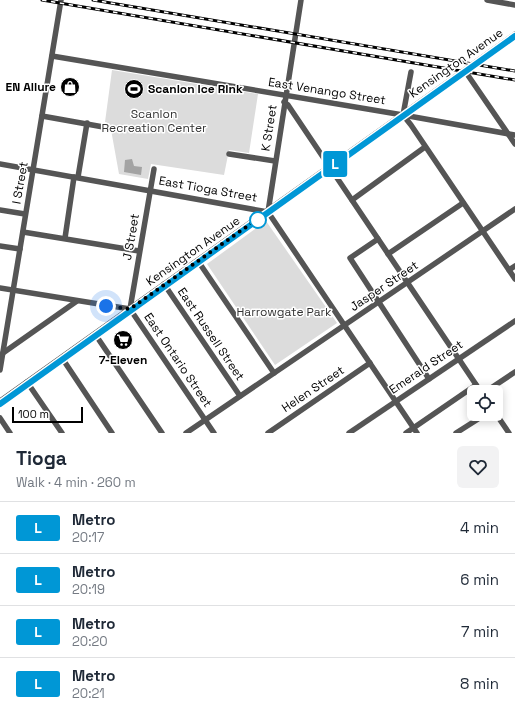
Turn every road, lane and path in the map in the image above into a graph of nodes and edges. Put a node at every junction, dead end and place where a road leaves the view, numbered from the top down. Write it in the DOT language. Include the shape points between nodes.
graph roads {
  1 [pos="61,0"];
  2 [pos="302,0"];
  3 [pos="487,0"];
  4 [pos="515,5"];
  5 [pos="515,35"];
  6 [pos="52,56"];
  7 [pos="465,70"];
  8 [pos="411,72"];
  9 [pos="286,96"];
  10 [pos="284,102"];
  11 [pos="403,115"];
  12 [pos="42,116"];
  13 [pos="87,123"];
  14 [pos="109,128"];
  15 [pos="508,134"];
  16 [pos="515,135"];
  17 [pos="515,144"];
  18 [pos="425,147"];
  19 [pos="229,154"];
  20 [pos="276,161"];
  21 [pos="0,164"];
  22 [pos="329,167"];
  23 [pos="154,169"];
  24 [pos="33,170"];
  25 [pos="76,177"];
  26 [pos="150,190"];
  27 [pos="352,200"];
  28 [pos="462,203"];
  29 [pos="515,209"];
  30 [pos="0,210"];
  31 [pos="268,212"];
  32 [pos="25,214"];
  33 [pos="23,232"];
  34 [pos="482,232"];
  35 [pos="64,238"];
  36 [pos="378,239"];
  37 [pos="0,246"];
  38 [pos="20,249"];
  39 [pos="140,251"];
  40 [pos="388,254"];
  41 [pos="198,261"];
  42 [pos="515,266"];
  43 [pos="509,270"];
  44 [pos="515,279"];
  45 [pos="408,283"];
  46 [pos="164,284"];
  47 [pos="0,288"];
  48 [pos="13,290"];
  49 [pos="77,301"];
  50 [pos="379,303"];
  51 [pos="130,309"];
  52 [pos="515,321"];
  53 [pos="345,326"];
  54 [pos="95,334"];
  55 [pos="3,354"];
  56 [pos="62,358"];
  57 [pos="458,359"];
  58 [pos="370,363"];
  59 [pos="0,370"];
  60 [pos="515,372"];
  61 [pos="274,373"];
  62 [pos="428,379"];
  63 [pos="27,382"];
  64 [pos="476,385"];
  65 [pos="496,385"];
  66 [pos="467,391"];
  67 [pos="240,396"];
  68 [pos="396,401"];
  69 [pos="0,402"];
  70 [pos="0,418"];
  71 [pos="205,420"];
  72 [pos="475,421"];
  73 [pos="500,421"];
  74 [pos="413,427"];
  75 [pos="10,433"];
  76 [pos="62,433"];
  77 [pos="112,433"];
  78 [pos="162,433"];
  79 [pos="186,433"];
  80 [pos="214,433"];
  81 [pos="268,433"];
  82 [pos="349,433"];
  83 [pos="406,433"];
  84 [pos="417,433"];
  85 [pos="456,433"];
  86 [pos="508,433"];
  1 -- 6 [label="street, I Street"];
  2 -- 9 [label="street, K Street"];
  3 -- 4 [label="street"];
  5 -- 7 [label="street, Kensington Avenue"];
  6 -- 9 [label="street, East Venango Street"];
  6 -- 12 [label="street, I Street"];
  7 -- 11 [label="street, Kensington Avenue"];
  7 -- 15 [label="street"];
  8 -- 11 [label="street"];
  9 -- 10 [label="street, K Street"];
  9 -- 11 [label="street, East Venango Street"];
  10 -- 20 [label="street, K Street"];
  10 -- 22 [label="street"];
  11 -- 15 [label="street, East Venango Street"];
  11 -- 18 [label="street"];
  11 -- 22 [label="street, Kensington Avenue"];
  12 -- 13 [label="street"];
  12 -- 24 [label="street, I Street"];
  13 -- 14 [label="street"];
  13 -- 25 [label="street"];
  15 -- 16 [label="street, East Venango Street"];
  15 -- 17 [label="street"];
  18 -- 27 [label="street"];
  18 -- 28 [label="street"];
  19 -- 20 [label="street"];
  20 -- 31 [label="street, K Street"];
  21 -- 24 [label="street, East Tioga Street"];
  22 -- 27 [label="street"];
  22 -- 31 [label="street, Kensington Avenue"];
  23 -- 26 [label="street, J Street"];
  24 -- 25 [label="street, East Tioga Street"];
  24 -- 32 [label="street, I Street"];
  25 -- 26 [label="street, East Tioga Street"];
  25 -- 35 [label="street"];
  26 -- 31 [label="street, East Tioga Street"];
  26 -- 39 [label="street, J Street"];
  27 -- 36 [label="street"];
  28 -- 34 [label="street"];
  28 -- 40 [label="street"];
  29 -- 34 [label="street, Jasper Street"];
  30 -- 32 [label="street"];
  31 -- 41 [label="street, Kensington Avenue"];
  31 -- 53 [label="street, East Tioga Street"];
  32 -- 33 [label="street, I Street"];
  33 -- 35 [label="street"];
  33 -- 38 [label="street, I Street"];
  34 -- 43 [label="street"];
  34 -- 45 [label="street, Jasper Street"];
  35 -- 39 [label="street"];
  36 -- 40 [label="street"];
  36 -- 50 [label="street" via="350,258"];
  37 -- 38 [label="street"];
  38 -- 48 [label="street, I Street"];
  39 -- 51 [label="street, J Street"];
  40 -- 45 [label="street"];
  41 -- 46 [label="street, Kensington Avenue"];
  41 -- 61 [label="street"];
  42 -- 43 [label="street"];
  43 -- 44 [label="street"];
  45 -- 50 [label="street, Jasper Street"];
  45 -- 57 [label="street"];
  46 -- 51 [label="street, Kensington Avenue"];
  46 -- 67 [label="street, East Russell Street"];
  47 -- 48 [label="street, East Ontario Street"];
  48 -- 49 [label="street, East Ontario Street"];
  48 -- 55 [label="street, I Street"];
  49 -- 51 [label="street, East Ontario Street"];
  49 -- 55 [label="street"];
  50 -- 53 [label="street, Jasper Street"];
  50 -- 62 [label="street"];
  51 -- 54 [label="street, Kensington Avenue"];
  51 -- 71 [label="street, East Ontario Street"];
  52 -- 57 [label="street, Emerald Street"];
  53 -- 58 [label="street, East Tioga Street"];
  53 -- 61 [label="street, Jasper Street"];
  54 -- 56 [label="street, Kensington Avenue"];
  54 -- 78 [label="street"];
  55 -- 59 [label="street, I Street"];
  56 -- 63 [label="street, Kensington Avenue"];
  56 -- 77 [label="street"];
  57 -- 62 [label="street, Emerald Street"];
  57 -- 64 [label="street"];
  58 -- 68 [label="street, East Tioga Street"];
  58 -- 81 [label="street, Helen Street"];
  60 -- 65 [label="street"];
  61 -- 67 [label="street, Jasper Street"];
  62 -- 68 [label="street, Emerald Street"];
  63 -- 69 [label="street, Kensington Avenue"];
  63 -- 76 [label="street"];
  66 -- 74 [label="street"];
  67 -- 71 [label="street, Jasper Street"];
  68 -- 74 [label="street, East Tioga Street"];
  68 -- 82 [label="street, Emerald Street"];
  70 -- 75 [label="street"];
  71 -- 79 [label="street, Jasper Street"];
  71 -- 80 [label="street, East Ontario Street"];
  72 -- 85 [label="street"];
  73 -- 86 [label="street"];
  74 -- 83 [label="street"];
  74 -- 84 [label="street, East Tioga Street"];
}
